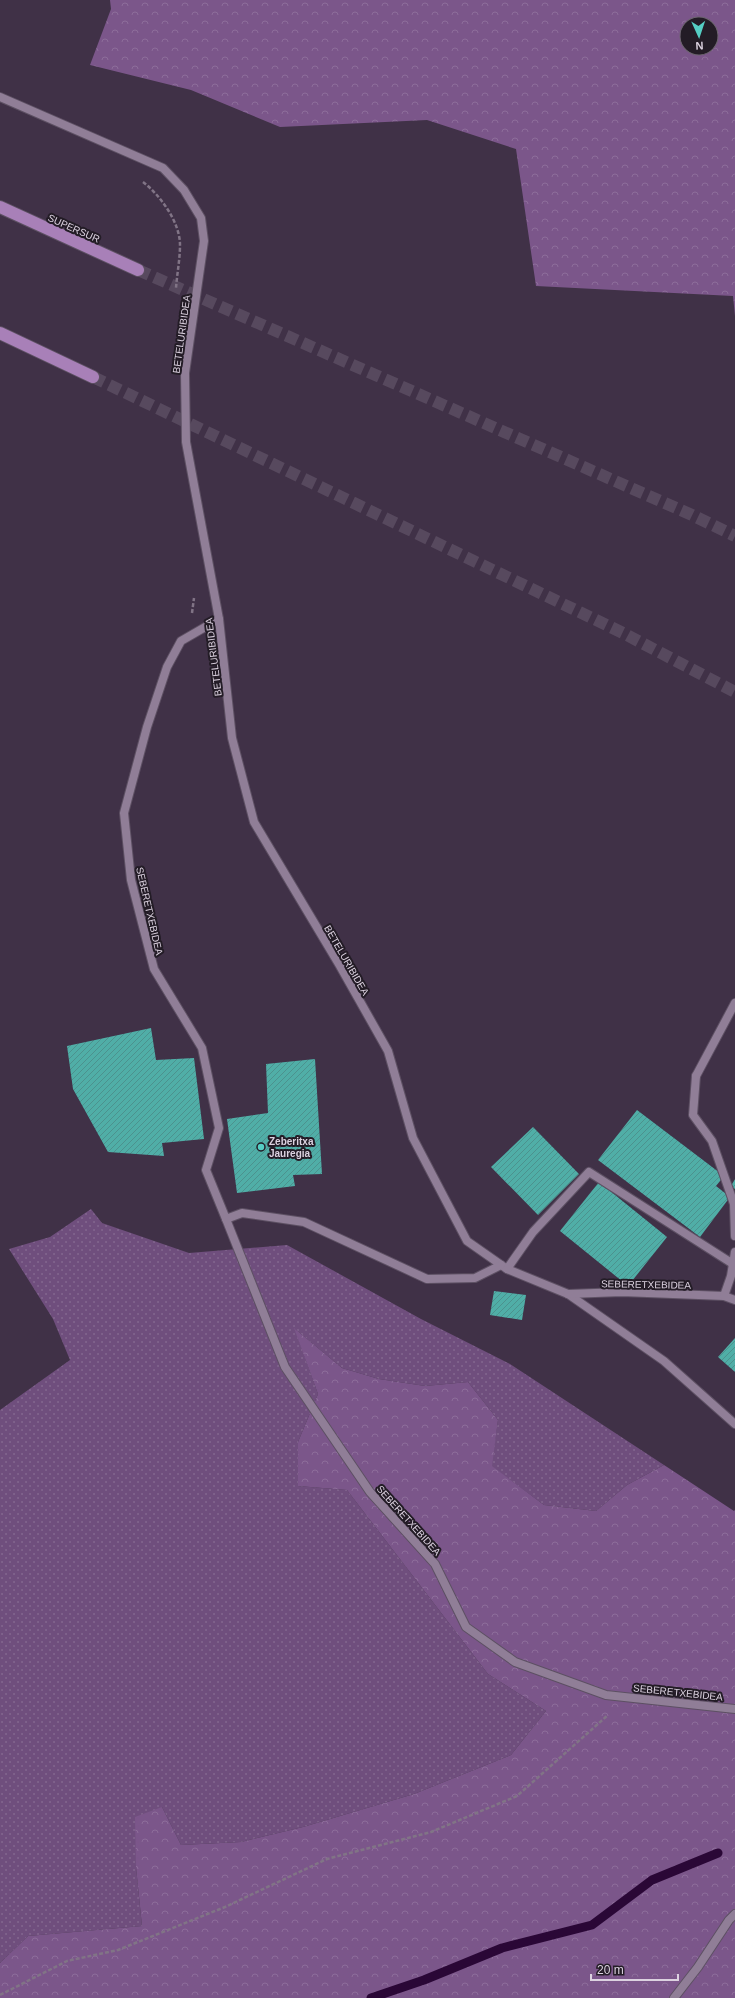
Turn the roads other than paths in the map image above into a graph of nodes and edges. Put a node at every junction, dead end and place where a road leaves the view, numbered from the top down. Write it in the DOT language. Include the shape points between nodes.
graph roads {
  1 [pos="0,97"];
  2 [pos="0,208"];
  3 [pos="138,270"];
  4 [pos="0,333"];
  5 [pos="93,377"];
  6 [pos="219,619"];
  7 [pos="735,1003"];
  8 [pos="226,1219"];
  9 [pos="735,1236"];
  10 [pos="735,1252"];
  11 [pos="733,1264"];
  12 [pos="504,1267"];
  13 [pos="568,1294"];
  14 [pos="724,1296"];
  15 [pos="735,1300"];
  16 [pos="735,1424"];
  17 [pos="735,1709"];
  18 [pos="735,1914"];
  19 [pos="674,1998"];
  1 -- 6 [label="street, BETELURIBIDEA" via="163,168 184,190 201,218 204,240 185,372 186,442"];
  2 -- 3 [label="highway, SUPERSUR"];
  4 -- 5 [label="highway"];
  6 -- 8 [label="street, SEBERETXEBIDEA" via="181,642 167,667 147,727 124,813 131,880 154,969 202,1048 219,1128 206,1170"];
  6 -- 12 [label="street, BETELURIBIDEA" via="232,738 254,822 388,1051 413,1138 467,1241"];
  7 -- 9 [label="street" via="696,1076 693,1115 712,1141 734,1204"];
  8 -- 12 [label="street" via="242,1213 304,1222 427,1279 474,1278"];
  8 -- 17 [label="street, SEBERETXEBIDEA" via="285,1367 370,1492 435,1564 466,1627 516,1662 606,1695"];
  10 -- 11 [label="street"];
  11 -- 12 [label="street" via="589,1172"];
  11 -- 14 [label="street"];
  12 -- 13 [label="street, SEBERETXEBIDEA"];
  13 -- 14 [label="street, SEBERETXEBIDEA" via="622,1292"];
  13 -- 16 [label="street, SEBERETXEBIDEA" via="664,1361"];
  14 -- 15 [label="street, SEBERETXEBIDEA"];
  18 -- 19 [label="street"];
}
